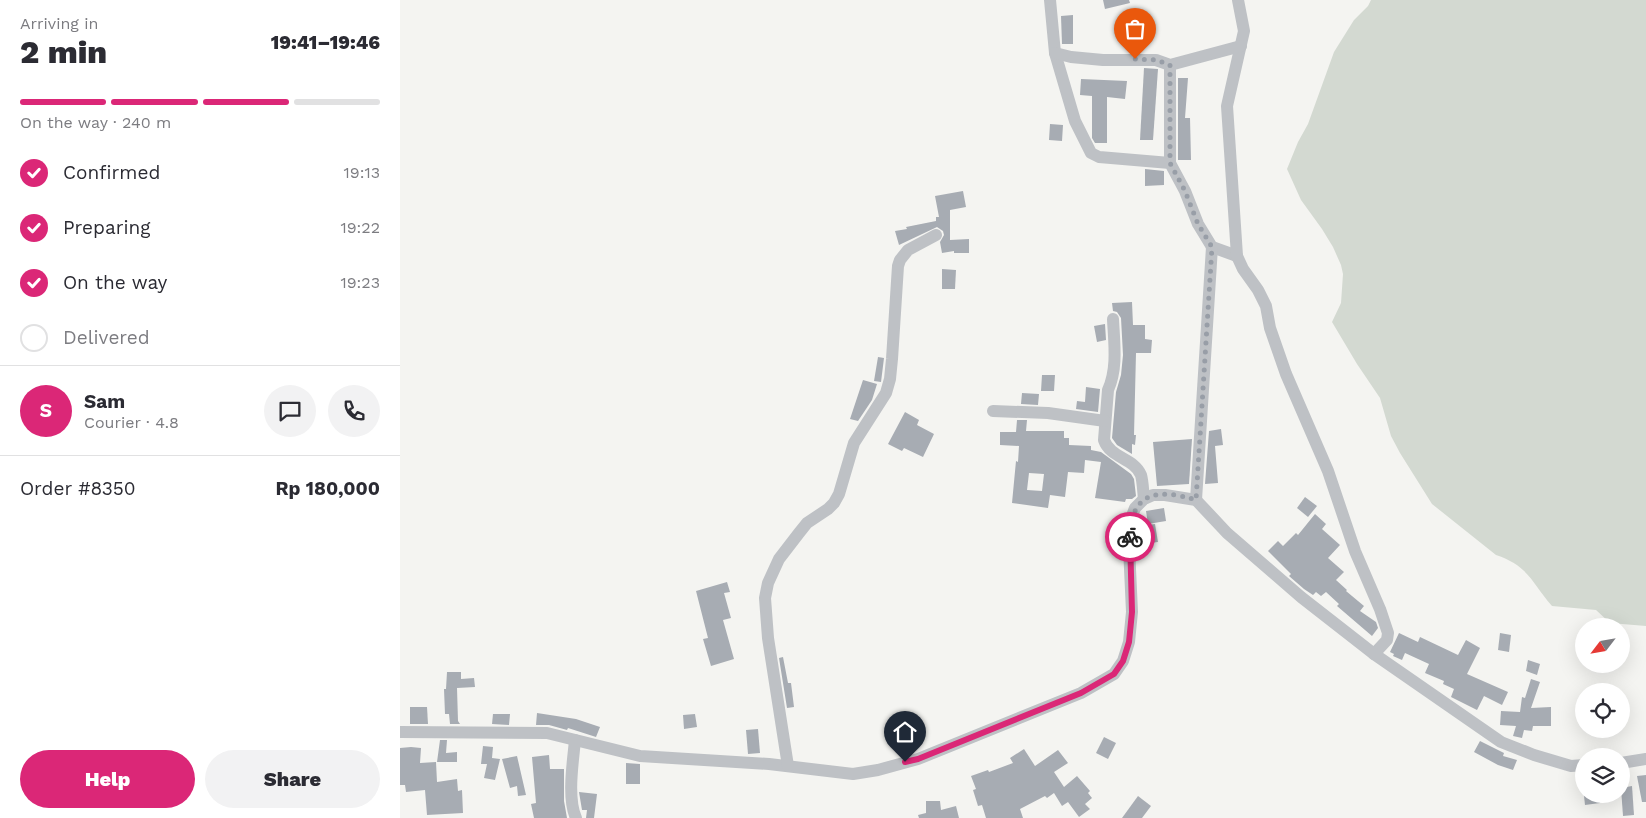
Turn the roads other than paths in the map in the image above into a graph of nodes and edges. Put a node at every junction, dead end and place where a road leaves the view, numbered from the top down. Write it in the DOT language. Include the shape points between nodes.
graph roads {
  1 [pos="1050,0"];
  2 [pos="1238,0"];
  3 [pos="1241,46"];
  4 [pos="1055,53"];
  5 [pos="1170,65"];
  6 [pos="1170,163"];
  7 [pos="936,235"];
  8 [pos="1212,247"];
  9 [pos="1236,256"];
  10 [pos="1113,319"];
  11 [pos="993,410"];
  12 [pos="1105,421"];
  13 [pos="1144,499"];
  14 [pos="1196,500"];
  15 [pos="1374,654"];
  16 [pos="400,732"];
  17 [pos="575,740"];
  18 [pos="1645,756"];
  19 [pos="1630,760"];
  20 [pos="788,766"];
  21 [pos="1575,766"];
  22 [pos="576,818"];
  1 -- 4 [label="street"];
  2 -- 3 [label="street" via="1244,31"];
  3 -- 5 [label="street"];
  3 -- 9 [label="street" via="1226,106"];
  4 -- 5 [label="street" via="1103,60 1156,60"];
  4 -- 6 [label="street" via="1075,120 1091,152 1099,157"];
  5 -- 6 [label="street"];
  6 -- 8 [label="street"];
  7 -- 20 [label="street" via="908,250 900,260 889,386 854,443 839,494 828,509 799,532 779,559 768,582 765,598 768,638"];
  8 -- 9 [label="street"];
  8 -- 14 [label="street"];
  9 -- 15 [label="street" via="1266,306 1286,374 1328,471 1355,551 1380,609 1388,634 1387,640"];
  10 -- 12 [label="street" via="1115,359"];
  11 -- 12 [label="street"];
  12 -- 13 [label="street" via="1105,444 1136,468 1141,476"];
  13 -- 14 [label="street" via="1166,495"];
  13 -- 20 [label="street" via="1135,508 1130,521 1132,612 1129,642 1123,661 1114,674 1081,693 918,759 853,774"];
  14 -- 15 [label="street" via="1227,533"];
  15 -- 21 [label="street" via="1501,742"];
  16 -- 17 [label="street" via="547,733"];
  17 -- 20 [label="street" via="640,756"];
  17 -- 22 [label="street" via="572,772"];
  18 -- 19 [label="street"];
}
